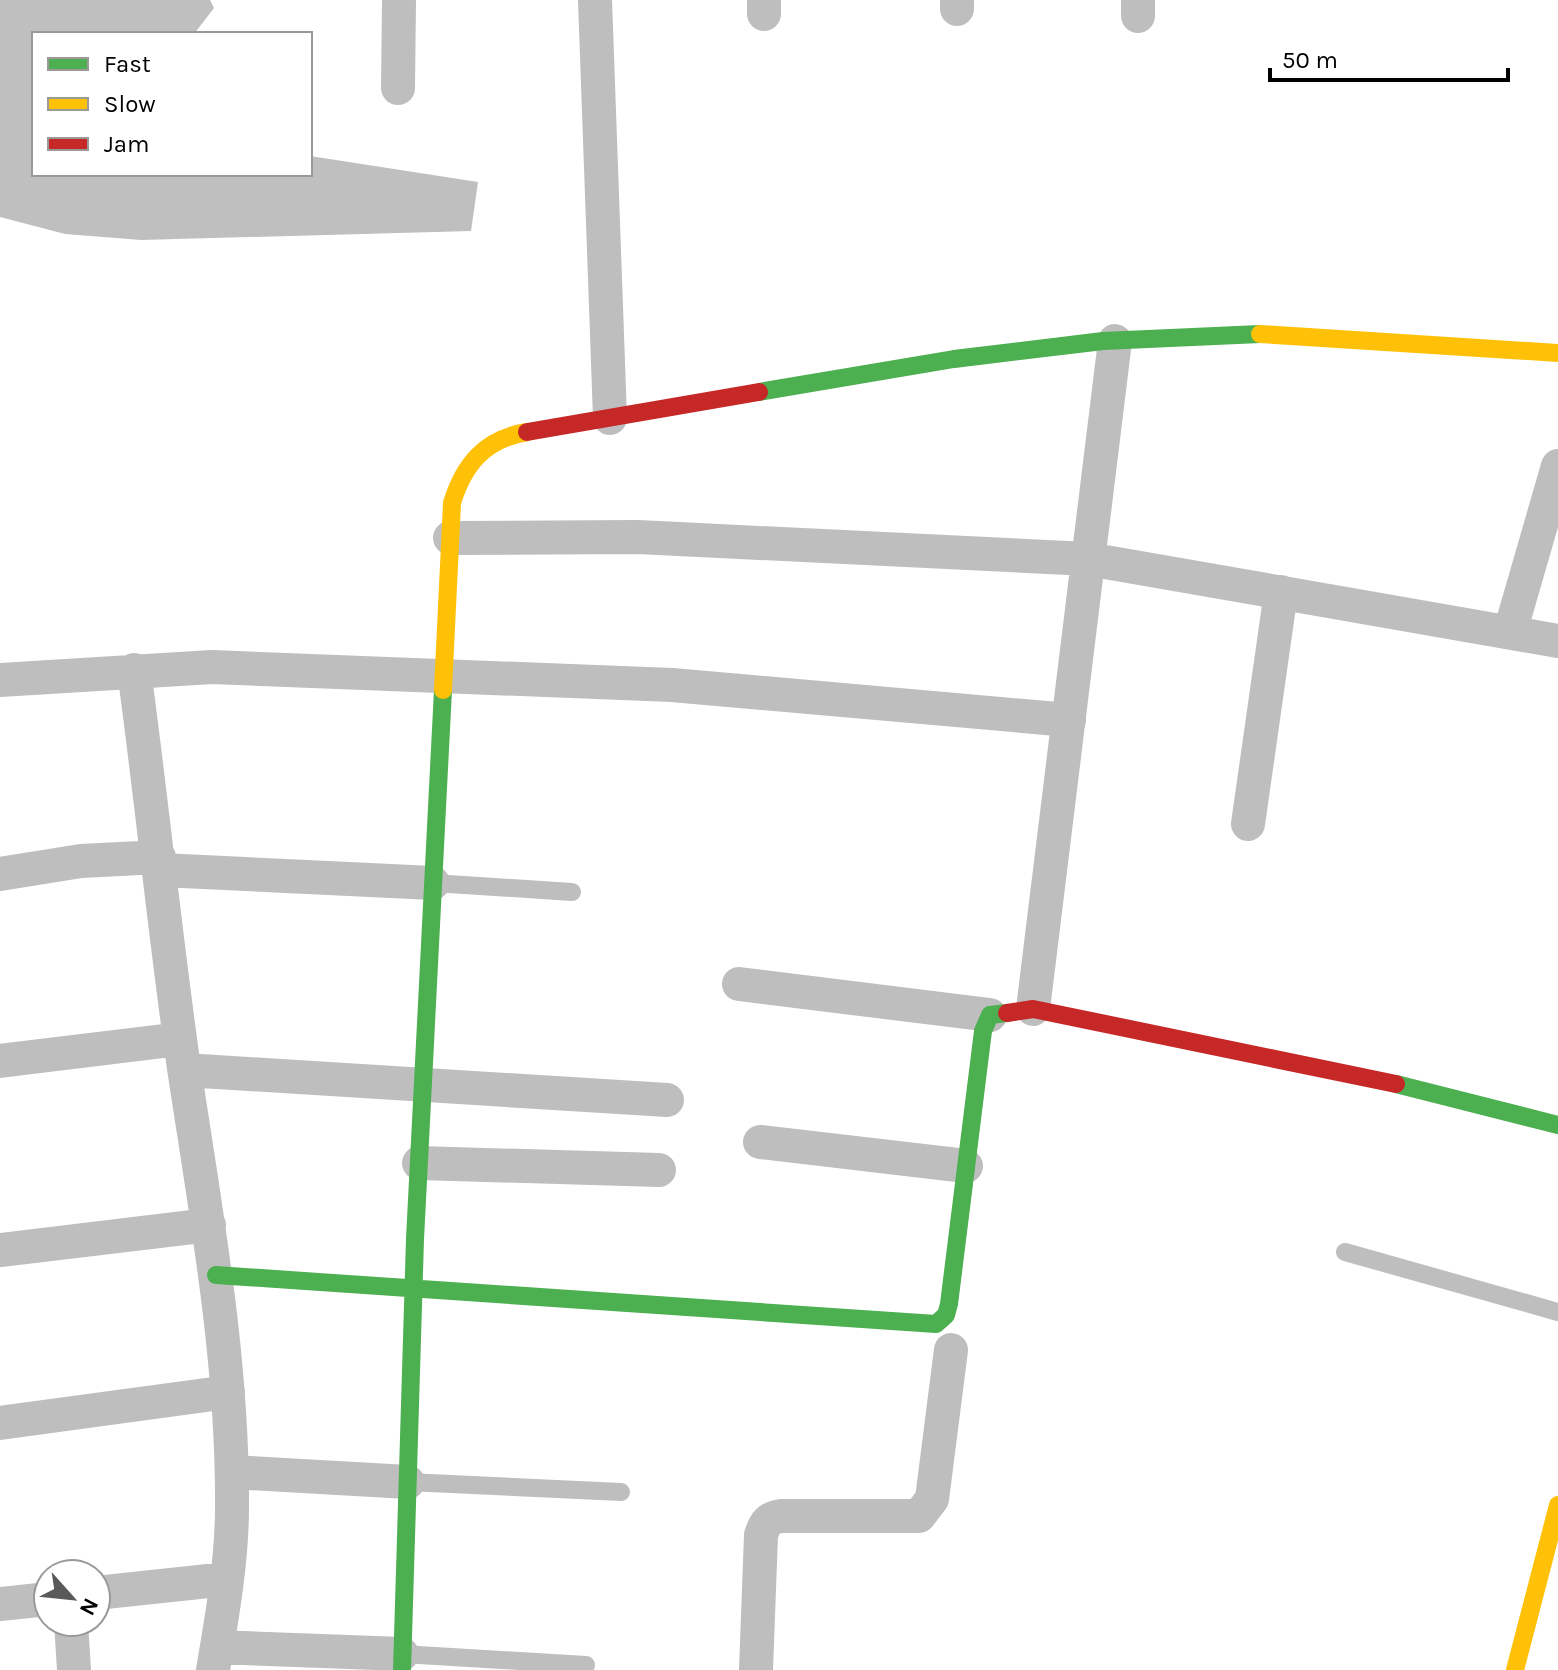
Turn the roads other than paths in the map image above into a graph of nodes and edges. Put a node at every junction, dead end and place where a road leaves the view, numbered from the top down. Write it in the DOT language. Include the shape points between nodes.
graph roads {
  1 [pos="399,0"];
  2 [pos="595,0"];
  3 [pos="398,88"];
  4 [pos="1115,341"];
  5 [pos="1558,353"];
  6 [pos="610,418"];
  7 [pos="1558,466"];
  8 [pos="450,538"];
  9 [pos="1088,559"];
  10 [pos="1281,592"];
  11 [pos="1510,632"];
  12 [pos="1558,641"];
  13 [pos="134,670"];
  14 [pos="443,678"];
  15 [pos="0,680"];
  16 [pos="1069,720"];
  17 [pos="1248,824"];
  18 [pos="160,864"];
  19 [pos="0,874"];
  20 [pos="433,883"];
  21 [pos="572,892"];
  22 [pos="739,984"];
  23 [pos="1033,1009"];
  24 [pos="990,1015"];
  25 [pos="183,1054"];
  26 [pos="0,1061"];
  27 [pos="423,1083"];
  28 [pos="667,1100"];
  29 [pos="1558,1125"];
  30 [pos="760,1142"];
  31 [pos="419,1163"];
  32 [pos="966,1166"];
  33 [pos="659,1170"];
  34 [pos="209,1225"];
  35 [pos="0,1250"];
  36 [pos="1345,1252"];
  37 [pos="216,1275"];
  38 [pos="414,1290"];
  39 [pos="1558,1312"];
  40 [pos="951,1350"];
  41 [pos="228,1392"];
  42 [pos="0,1423"];
  43 [pos="232,1472"];
  44 [pos="408,1482"];
  45 [pos="621,1492"];
  46 [pos="1558,1505"];
  47 [pos="227,1579"];
  48 [pos="112,1591"];
  49 [pos="32,1601"];
  50 [pos="0,1604"];
  51 [pos="72,1638"];
  52 [pos="215,1658"];
  53 [pos="402,1662"];
  54 [pos="586,1665"];
  55 [pos="74,1670"];
  56 [pos="756,1670"];
  57 [pos="1515,1670"];
  1 -- 3 [label="street"];
  2 -- 6 [label="street"];
  4 -- 5 [label="street" via="1252,334"];
  4 -- 6 [label="street" via="954,359"];
  4 -- 9 [label="street"];
  6 -- 8 [label="street" via="514,434 485,446 460,471"];
  7 -- 11 [label="street"];
  8 -- 9 [label="street" via="638,537"];
  8 -- 14 [label="street"];
  9 -- 10 [label="street"];
  9 -- 16 [label="street"];
  10 -- 11 [label="street"];
  10 -- 17 [label="street"];
  11 -- 12 [label="street"];
  13 -- 14 [label="street" via="212,667"];
  13 -- 15 [label="street"];
  13 -- 18 [label="street"];
  14 -- 16 [label="street" via="672,685"];
  14 -- 20 [label="street"];
  16 -- 23 [label="street"];
  18 -- 19 [label="street" via="81,861"];
  18 -- 20 [label="street"];
  18 -- 25 [label="street"];
  20 -- 21 [label="lane"];
  20 -- 27 [label="street"];
  22 -- 24 [label="street"];
  23 -- 24 [label="street"];
  23 -- 29 [label="street" via="1366,1077"];
  24 -- 32 [label="street" via="983,1031"];
  25 -- 26 [label="street"];
  25 -- 27 [label="street"];
  25 -- 34 [label="street"];
  27 -- 28 [label="street"];
  27 -- 31 [label="street"];
  30 -- 32 [label="street"];
  31 -- 33 [label="street"];
  31 -- 38 [label="street"];
  32 -- 38 [label="street" via="949,1304 936,1324"];
  34 -- 35 [label="street"];
  34 -- 37 [label="street"];
  36 -- 39 [label="lane"];
  37 -- 38 [label="street"];
  37 -- 41 [label="street"];
  38 -- 44 [label="street"];
  40 -- 56 [label="street" via="932,1499 919,1516 781,1516 765,1524"];
  41 -- 42 [label="street"];
  41 -- 43 [label="street"];
  43 -- 44 [label="street"];
  43 -- 47 [label="street"];
  44 -- 45 [label="lane"];
  44 -- 53 [label="street"];
  46 -- 57 [label="street"];
  47 -- 48 [label="street"];
  47 -- 52 [label="street"];
  49 -- 50 [label="street"];
  51 -- 55 [label="street"];
  52 -- 53 [label="street"];
  53 -- 54 [label="lane"];
}
